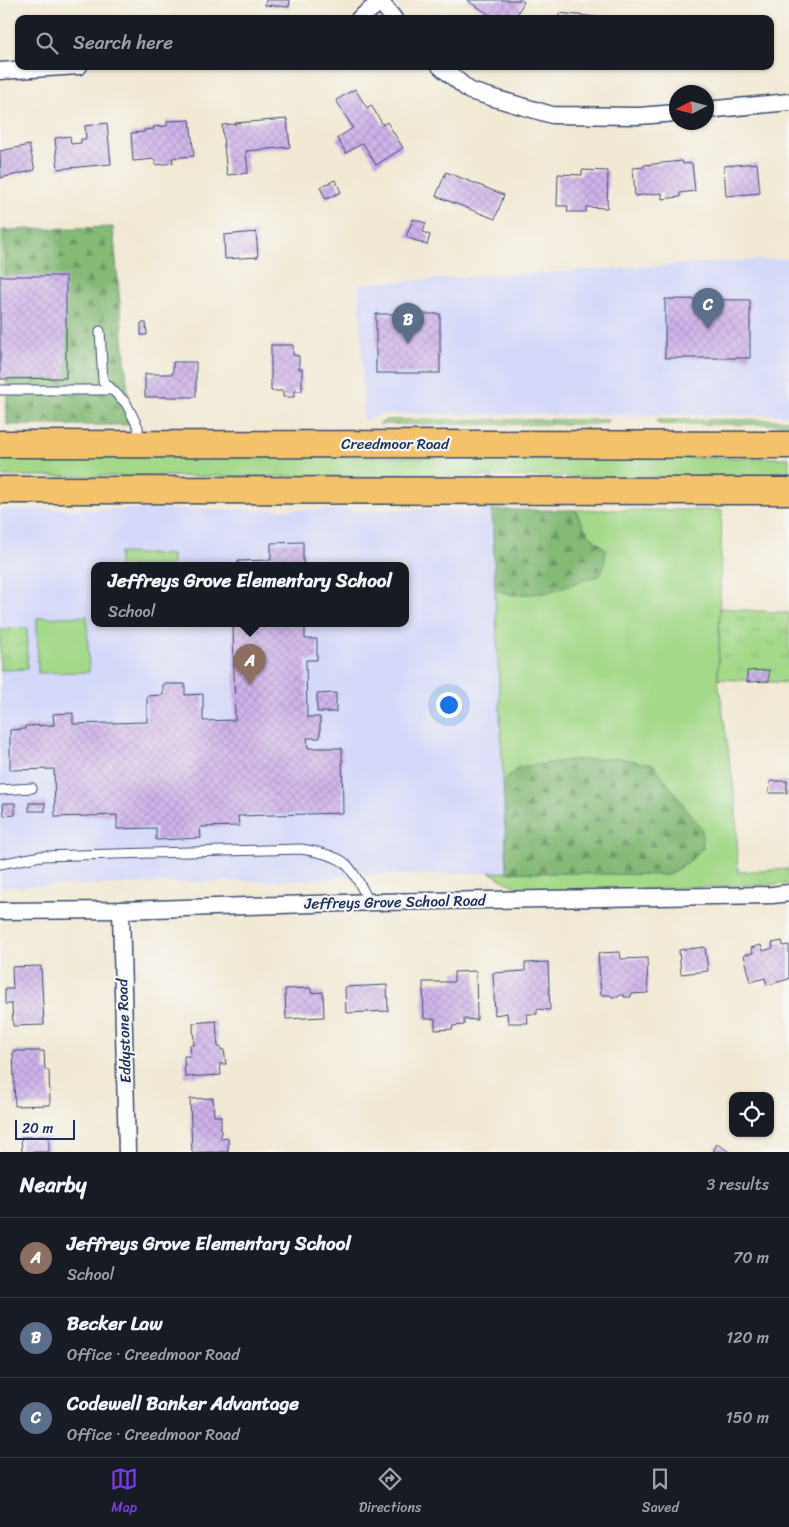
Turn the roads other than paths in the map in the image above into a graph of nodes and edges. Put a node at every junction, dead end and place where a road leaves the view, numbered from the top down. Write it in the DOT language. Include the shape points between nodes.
graph roads {
  1 [pos="379,1"];
  2 [pos="363,15"];
  3 [pos="391,15"];
  4 [pos="16,70"];
  5 [pos="445,70"];
  6 [pos="0,71"];
  7 [pos="789,102"];
  8 [pos="714,109"];
  9 [pos="669,114"];
  10 [pos="100,332"];
  11 [pos="0,390"];
  12 [pos="112,390"];
  13 [pos="0,444"];
  14 [pos="139,444"];
  15 [pos="789,446"];
  16 [pos="0,490"];
  17 [pos="789,491"];
  18 [pos="32,788"];
  19 [pos="0,790"];
  20 [pos="0,864"];
  21 [pos="789,893"];
  22 [pos="370,902"];
  23 [pos="120,910"];
  24 [pos="0,911"];
  25 [pos="126,1152"];
  1 -- 2 [label="street"];
  1 -- 3 [label="street"];
  4 -- 6 [label="street"];
  5 -- 9 [label="street" via="470,91 552,115"];
  7 -- 8 [label="street"];
  10 -- 12 [label="lane" via="103,381"];
  11 -- 12 [label="lane"];
  12 -- 14 [label="lane" via="126,403 138,427"];
  13 -- 14 [label="main road, Creedmoor Road"];
  14 -- 15 [label="main road, Creedmoor Road"];
  16 -- 17 [label="main road"];
  18 -- 19 [label="lane"];
  20 -- 22 [label="lane" via="41,856 301,849 324,853 346,864"];
  21 -- 22 [label="street, Jeffreys Grove School Road"];
  22 -- 23 [label="street, Jeffreys Grove School Road"];
  23 -- 24 [label="street, Jeffreys Grove School Road"];
  23 -- 25 [label="street, Eddystone Road"];
}
